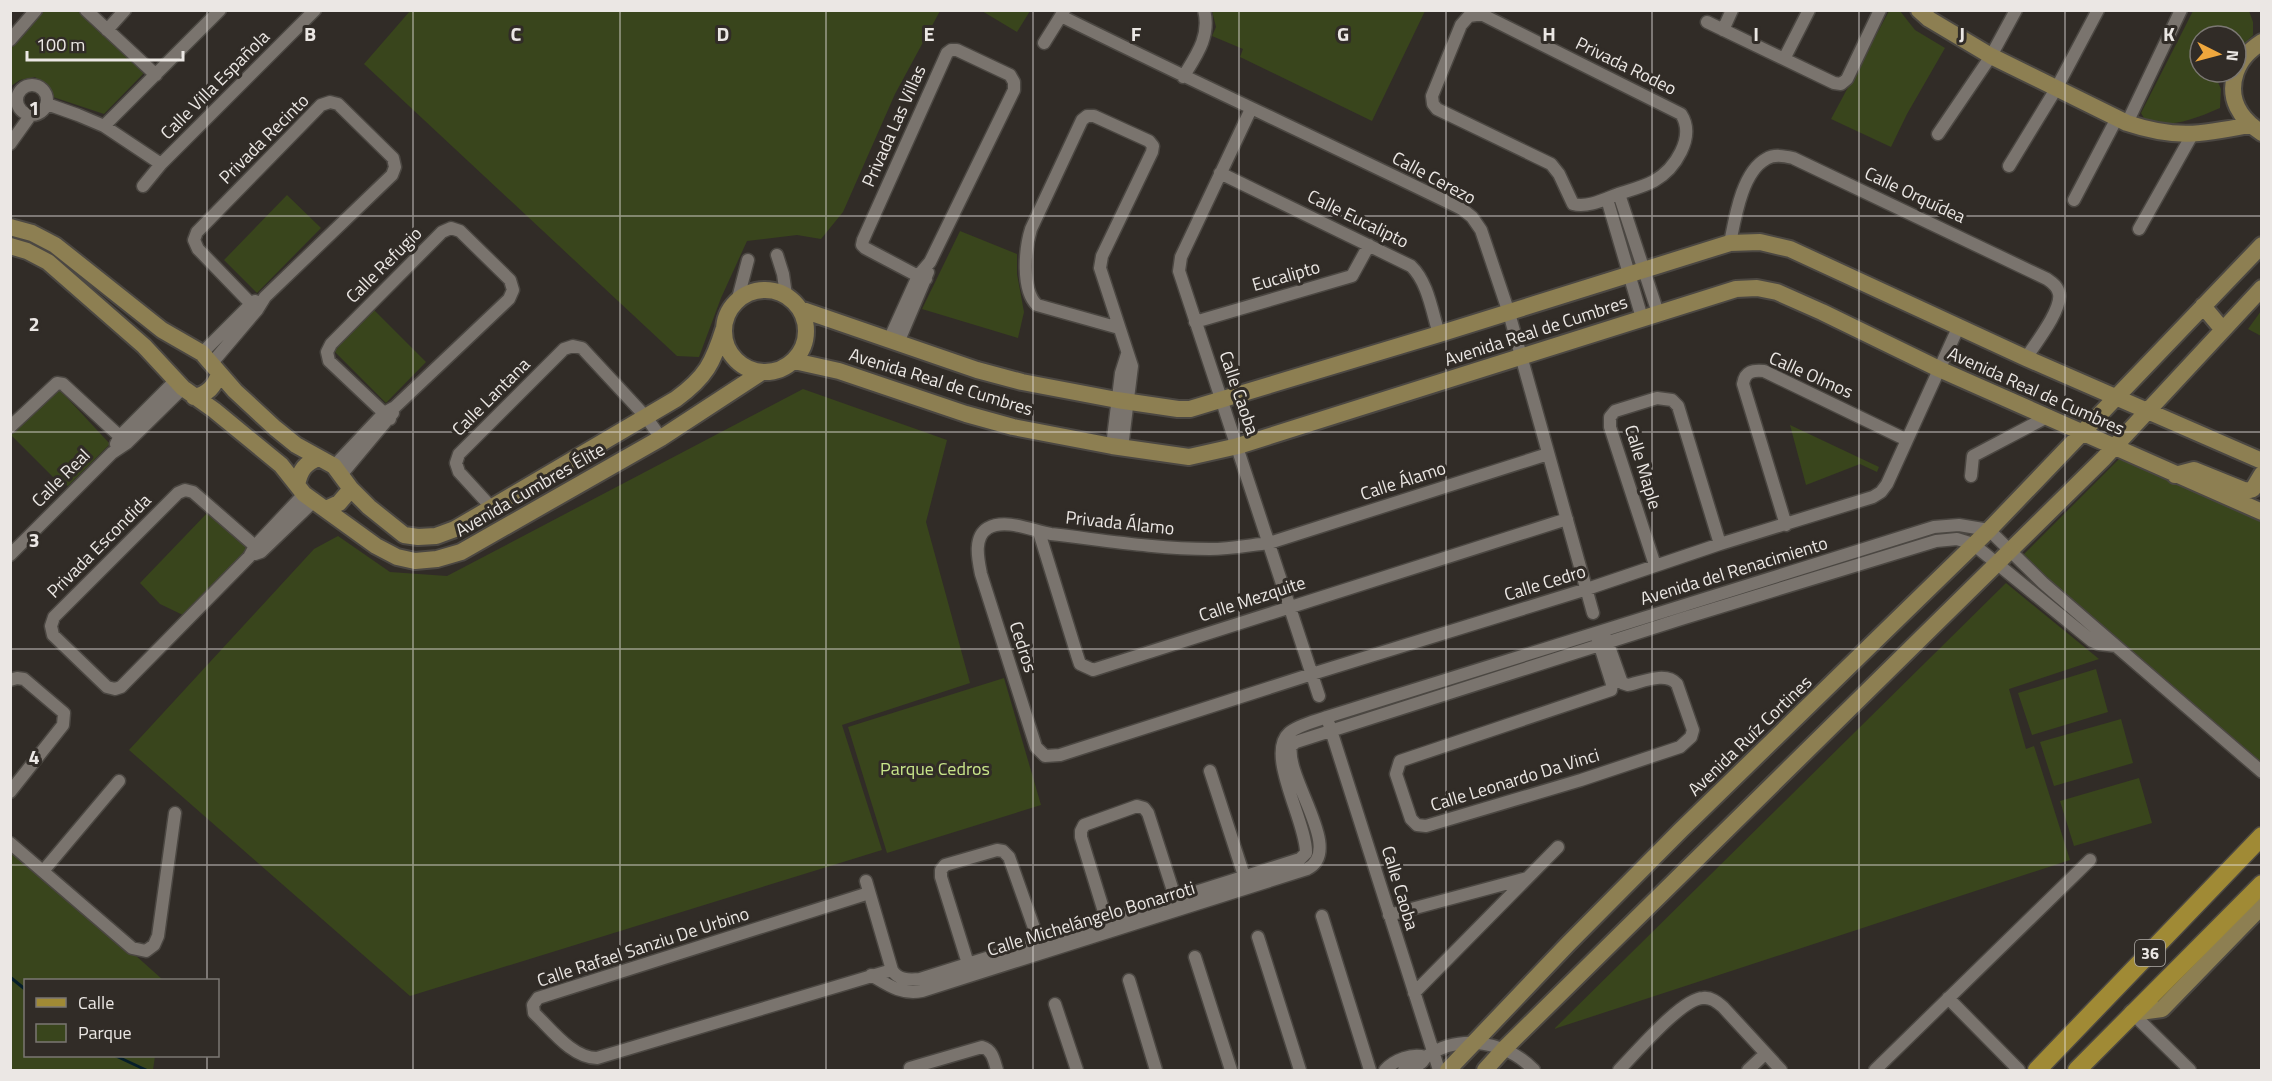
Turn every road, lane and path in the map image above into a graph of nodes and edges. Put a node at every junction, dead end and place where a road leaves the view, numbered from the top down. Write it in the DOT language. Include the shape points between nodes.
graph roads {
  1 [pos="36,10"];
  2 [pos="86,10"];
  3 [pos="125,10"];
  4 [pos="220,10"];
  5 [pos="315,10"];
  6 [pos="1204,10"];
  7 [pos="1732,10"];
  8 [pos="1809,10"];
  9 [pos="1880,10"];
  10 [pos="2016,10"];
  11 [pos="2098,10"];
  12 [pos="2181,10"];
  13 [pos="1063,13"];
  14 [pos="1928,13"];
  15 [pos="1707,22"];
  16 [pos="107,30"];
  17 [pos="1723,30"];
  18 [pos="10,40"];
  19 [pos="2262,42"];
  20 [pos="1044,43"];
  21 [pos="2248,52"];
  22 [pos="1991,56"];
  23 [pos="1784,59"];
  24 [pos="156,75"];
  25 [pos="1184,77"];
  26 [pos="2233,84"];
  27 [pos="2056,88"];
  28 [pos="14,103"];
  29 [pos="47,104"];
  30 [pos="1251,109"];
  31 [pos="30,116"];
  32 [pos="2122,120"];
  33 [pos="104,126"];
  34 [pos="2255,129"];
  35 [pos="1938,134"];
  36 [pos="2192,135"];
  37 [pos="10,144"];
  38 [pos="161,164"];
  39 [pos="2009,166"];
  40 [pos="1220,173"];
  41 [pos="143,186"];
  42 [pos="1619,194"];
  43 [pos="1607,199"];
  44 [pos="2074,200"];
  45 [pos="10,227"];
  46 [pos="2139,229"];
  47 [pos="1730,243"];
  48 [pos="1369,244"];
  49 [pos="2262,245"];
  50 [pos="10,246"];
  51 [pos="777,255"];
  52 [pos="748,260"];
  53 [pos="1637,272"];
  54 [pos="94,276"];
  55 [pos="922,278"];
  56 [pos="2262,288"];
  57 [pos="82,292"];
  58 [pos="786,295"];
  59 [pos="737,302"];
  60 [pos="2203,306"];
  61 [pos="254,307"];
  62 [pos="800,309"];
  63 [pos="1509,313"];
  64 [pos="1650,315"];
  65 [pos="1195,322"];
  66 [pos="724,328"];
  67 [pos="1119,328"];
  68 [pos="1958,328"];
  69 [pos="2223,330"];
  70 [pos="1439,334"];
  71 [pos="894,342"];
  72 [pos="1520,356"];
  73 [pos="2026,358"];
  74 [pos="205,359"];
  75 [pos="794,361"];
  76 [pos="1939,369"];
  77 [pos="762,372"];
  78 [pos="179,384"];
  79 [pos="2116,396"];
  80 [pos="1222,399"];
  81 [pos="1123,401"];
  82 [pos="2146,410"];
  83 [pos="390,413"];
  84 [pos="2049,416"];
  85 [pos="646,417"];
  86 [pos="10,427"];
  87 [pos="2083,434"];
  88 [pos="661,438"];
  89 [pos="123,440"];
  90 [pos="1907,440"];
  91 [pos="1238,446"];
  92 [pos="1117,447"];
  93 [pos="2112,447"];
  94 [pos="1548,454"];
  95 [pos="319,458"];
  96 [pos="2262,460"];
  97 [pos="338,470"];
  98 [pos="2262,474"];
  99 [pos="2175,475"];
  100 [pos="1971,476"];
  101 [pos="351,489"];
  102 [pos="2262,492"];
  103 [pos="310,498"];
  104 [pos="492,508"];
  105 [pos="2258,510"];
  106 [pos="1567,519"];
  107 [pos="1786,525"];
  108 [pos="1989,530"];
  109 [pos="1040,532"];
  110 [pos="404,535"];
  111 [pos="1269,543"];
  112 [pos="978,544"];
  113 [pos="1720,544"];
  114 [pos="1973,544"];
  115 [pos="2011,551"];
  116 [pos="255,552"];
  117 [pos="10,555"];
  118 [pos="397,557"];
  119 [pos="1997,564"];
  120 [pos="1654,565"];
  121 [pos="1587,589"];
  122 [pos="1290,606"];
  123 [pos="1593,613"];
  124 [pos="1680,613"];
  125 [pos="1600,632"];
  126 [pos="1604,645"];
  127 [pos="2116,646"];
  128 [pos="1312,674"];
  129 [pos="14,679"];
  130 [pos="1319,696"];
  131 [pos="1327,717"];
  132 [pos="1332,731"];
  133 [pos="1288,742"];
  134 [pos="1045,756"];
  135 [pos="1210,771"];
  136 [pos="2262,772"];
  137 [pos="119,781"];
  138 [pos="10,792"];
  139 [pos="175,813"];
  140 [pos="2262,836"];
  141 [pos="10,843"];
  142 [pos="1557,848"];
  143 [pos="1306,853"];
  144 [pos="1320,858"];
  145 [pos="2090,860"];
  146 [pos="44,870"];
  147 [pos="1244,876"];
  148 [pos="1528,878"];
  149 [pos="2262,884"];
  150 [pos="1249,889"];
  151 [pos="1175,897"];
  152 [pos="2262,904"];
  153 [pos="2234,912"];
  154 [pos="1389,915"];
  155 [pos="1322,916"];
  156 [pos="1108,925"];
  157 [pos="1258,937"];
  158 [pos="1039,942"];
  159 [pos="1195,957"];
  160 [pos="969,969"];
  161 [pos="892,970"];
  162 [pos="871,975"];
  163 [pos="1129,980"];
  164 [pos="1414,993"];
  165 [pos="1948,998"];
  166 [pos="1055,1004"];
  167 [pos="2132,1014"];
  168 [pos="1473,1043"];
  169 [pos="1504,1049"];
  170 [pos="1765,1054"];
  171 [pos="1429,1055"];
  172 [pos="910,1068"];
  173 [pos="997,1071"];
  174 [pos="1077,1071"];
  175 [pos="1156,1071"];
  176 [pos="1231,1071"];
  177 [pos="1300,1071"];
  178 [pos="1370,1071"];
  179 [pos="1385,1071"];
  180 [pos="1404,1071"];
  181 [pos="1439,1071"];
  182 [pos="1448,1071"];
  183 [pos="1485,1071"];
  184 [pos="1534,1071"];
  185 [pos="1620,1071"];
  186 [pos="1748,1071"];
  187 [pos="1781,1071"];
  188 [pos="1875,1071"];
  189 [pos="2019,1071"];
  190 [pos="2037,1071"];
  191 [pos="2077,1071"];
  192 [pos="2190,1071"];
  1 -- 18 [label="street"];
  2 -- 16 [label="street"];
  3 -- 16 [label="street"];
  4 -- 24 [label="street"];
  5 -- 38 [label="street, Calle Villa Española"];
  6 -- 25 [label="street" via="1204,41"];
  7 -- 17 [label="street"];
  8 -- 23 [label="street"];
  9 -- 23 [label="street" via="1841,84"];
  10 -- 22 [label="street"];
  11 -- 27 [label="street"];
  12 -- 32 [label="street"];
  13 -- 20 [label="street"];
  13 -- 25 [label="street, Calle Cerezo"];
  14 -- 22 [label="street"];
  15 -- 17 [label="street"];
  16 -- 24 [label="street"];
  17 -- 23 [label="street"];
  19 -- 21 [label="street"];
  22 -- 27 [label="street"];
  22 -- 35 [label="street"];
  24 -- 33 [label="street"];
  25 -- 30 [label="street, Calle Cerezo"];
  26 -- 34 [label="street" via="2239,112"];
  27 -- 32 [label="street"];
  27 -- 39 [label="street"];
  28 -- 29 [label="street" via="24,87 34,85 46,94"];
  28 -- 31 [label="street"];
  29 -- 31 [label="street" via="40,113"];
  29 -- 33 [label="street"];
  30 -- 40 [label="street, Calle Caoba"];
  30 -- 63 [label="street, Calle Cerezo" via="1462,209 1481,230"];
  31 -- 37 [label="street"];
  32 -- 36 [label="street" via="2151,131"];
  32 -- 44 [label="street"];
  33 -- 38 [label="street"];
  34 -- 36 [label="street"];
  36 -- 46 [label="street"];
  38 -- 41 [label="street, Calle Villa Española"];
  40 -- 48 [label="street, Calle Eucalipto"];
  40 -- 65 [label="street, Calle Caoba" via="1181,257 1181,281"];
  42 -- 43 [label="street, Privada Rodeo"];
  42 -- 43 [label="street, Privada Rodeo" via="1653,181 1674,163 1686,138 1686,121 1681,114 1483,15 1469,16 1461,25 1432,96 1433,104 1551,164 1573,204"];
  42 -- 53 [label="street"];
  43 -- 53 [label="street"];
  45 -- 54 [label="street" via="55,245"];
  47 -- 53 [label="street, Avenida Real de Cumbres"];
  47 -- 68 [label="street, Avenida Real de Cumbres" via="1760,242 1790,249"];
  47 -- 73 [label="street, Calle Orquídea" via="1735,216 1753,171 1774,156 1793,158 2056,285 2056,309"];
  48 -- 65 [label="street, Eucalipto" via="1352,276"];
  48 -- 70 [label="street, Calle Eucalipto" via="1419,273"];
  49 -- 60 [label="street, Avenida Ruíz Cortines"];
  50 -- 57 [label="street, Avenida Cumbres Élite" via="48,262"];
  51 -- 58 [label="street"];
  52 -- 59 [label="street"];
  53 -- 63 [label="street, Avenida Real de Cumbres"];
  53 -- 64 [label="street"];
  54 -- 57 [label="street"];
  54 -- 74 [label="street"];
  55 -- 55 [label="street, Privada Las Villas" via="865,248 862,240 947,53 957,50 1010,75 1014,90"];
  55 -- 71 [label="street, Privada Las Villas"];
  56 -- 69 [label="street"];
  57 -- 78 [label="street, Avenida Cumbres Élite" via="144,346"];
  58 -- 59 [label="street" via="760,290"];
  58 -- 62 [label="street"];
  59 -- 66 [label="street"];
  60 -- 69 [label="street"];
  60 -- 79 [label="street, Avenida Ruíz Cortines"];
  61 -- 61 [label="street, Privada Recinto" via="198,249 194,240 197,232 321,105 338,104 393,158 392,175"];
  61 -- 74 [label="street, Privada Recinto"];
  62 -- 71 [label="street, Avenida Real de Cumbres"];
  62 -- 75 [label="street" via="806,322 806,336"];
  63 -- 70 [label="street, Avenida Real de Cumbres"];
  63 -- 72 [label="street, Calle Cerezo"];
  64 -- 72 [label="street, Avenida Real de Cumbres"];
  64 -- 76 [label="street, Avenida Real de Cumbres" via="1736,289 1757,288 1777,292 1822,312"];
  65 -- 80 [label="street, Calle Caoba"];
  66 -- 77 [label="street" via="726,344 734,358 746,368"];
  66 -- 85 [label="street, Avenida Cumbres Élite" via="714,359 703,376"];
  67 -- 67 [label="street" via="1100,268 1102,256 1153,146 1087,116 1031,229 1026,273 1031,297 1037,305"];
  67 -- 81 [label="street" via="1132,366"];
  68 -- 73 [label="street, Avenida Real de Cumbres"];
  68 -- 76 [label="street, Calle Cedro"];
  69 -- 82 [label="street"];
  70 -- 80 [label="street, Avenida Real de Cumbres"];
  71 -- 81 [label="street, Avenida Real de Cumbres" via="977,370"];
  72 -- 91 [label="street, Avenida Real de Cumbres"];
  72 -- 94 [label="street, Calle Cerezo"];
  73 -- 79 [label="street, Avenida Real de Cumbres"];
  74 -- 78 [label="street" via="172,354"];
  74 -- 78 [label="street" via="210,390 203,395"];
  74 -- 95 [label="street" via="296,446"];
  75 -- 77 [label="street" via="779,370"];
  75 -- 92 [label="street, Avenida Real de Cumbres" via="839,371 1013,427"];
  76 -- 84 [label="street, Avenida Real de Cumbres"];
  76 -- 90 [label="street, Calle Cedro"];
  77 -- 88 [label="street, Avenida Cumbres Élite"];
  78 -- 89 [label="street, Calle Real"];
  78 -- 103 [label="street, Avenida Cumbres Élite" via="256,443"];
  79 -- 82 [label="street, Avenida Real de Cumbres"];
  79 -- 87 [label="street, Avenida Ruíz Cortines"];
  80 -- 81 [label="street, Avenida Real de Cumbres" via="1178,410"];
  80 -- 91 [label="street, Calle Caoba"];
  81 -- 92 [label="street"];
  82 -- 93 [label="street"];
  82 -- 96 [label="street, Avenida Real de Cumbres"];
  83 -- 83 [label="street, Calle Refugio" via="509,299 513,290 510,280 460,231 451,228 442,232 327,352 329,362"];
  83 -- 97 [label="street, Calle Refugio"];
  84 -- 87 [label="street, Avenida Real de Cumbres"];
  84 -- 100 [label="street" via="1973,456"];
  85 -- 88 [label="street"];
  85 -- 104 [label="street, Avenida Cumbres Élite"];
  85 -- 104 [label="street, Calle Lantana" via="582,348 564,349 459,454 459,472"];
  86 -- 89 [label="street" via="57,383 63,384"];
  87 -- 93 [label="street, Avenida Real de Cumbres"];
  87 -- 108 [label="street, Avenida Ruíz Cortines"];
  88 -- 118 [label="street, Avenida Cumbres Élite" via="461,552 415,561"];
  89 -- 117 [label="street, Calle Real"];
  90 -- 107 [label="street, Calle Cedro" via="1881,492"];
  90 -- 107 [label="street, Calle Olmos" via="1764,371 1748,372 1743,384"];
  91 -- 92 [label="street, Avenida Real de Cumbres" via="1189,457"];
  91 -- 111 [label="street, Calle Caoba"];
  93 -- 99 [label="street, Avenida Real de Cumbres"];
  93 -- 115 [label="street"];
  94 -- 106 [label="street, Calle Cerezo"];
  94 -- 111 [label="street, Calle Álamo"];
  95 -- 97 [label="street"];
  95 -- 103 [label="street" via="302,469"];
  97 -- 101 [label="street"];
  98 -- 99 [label="street" via="2253,489 2246,491 2194,470"];
  99 -- 105 [label="street, Avenida Real de Cumbres"];
  101 -- 103 [label="street" via="339,503"];
  101 -- 110 [label="street"];
  102 -- 105 [label="street"];
  103 -- 116 [label="street, Privada Escondida"];
  103 -- 118 [label="street, Avenida Cumbres Élite"];
  104 -- 110 [label="street, Avenida Cumbres Élite" via="436,536"];
  106 -- 121 [label="street, Calle Cerezo"];
  106 -- 122 [label="street, Calle Mezquite"];
  107 -- 113 [label="street, Calle Cedro"];
  108 -- 114 [label="street, Avenida Ruíz Cortines"];
  108 -- 115 [label="street"];
  108 -- 124 [label="street, Avenida del Renacimiento" via="1959,525 1934,527"];
  109 -- 111 [label="street, Privada Álamo" via="1191,548"];
  109 -- 112 [label="street, Privada Álamo" via="1012,525 994,526 987,529"];
  109 -- 122 [label="street, Calle Mezquite" via="1077,656 1086,668 1093,670"];
  110 -- 118 [label="street"];
  111 -- 122 [label="street, Calle Caoba"];
  112 -- 134 [label="street, Cedros" via="981,574 1036,747"];
  113 -- 120 [label="street, Calle Cedro"];
  113 -- 120 [label="street, Calle Maple" via="1678,406 1672,400 1657,398 1616,411 1610,417 1610,427"];
  114 -- 119 [label="street"];
  114 -- 124 [label="street, Avenida del Renacimiento" via="1956,539 1936,541"];
  114 -- 168 [label="street, Avenida Ruíz Cortines" via="1681,830"];
  115 -- 119 [label="street"];
  115 -- 127 [label="street"];
  116 -- 116 [label="street, Privada Escondida" via="193,492 185,490 54,617 53,635 107,687 121,687"];
  119 -- 127 [label="street" via="2092,641"];
  119 -- 169 [label="street"];
  120 -- 121 [label="street, Calle Cedro"];
  121 -- 123 [label="street, Calle Cerezo"];
  121 -- 128 [label="street, Calle Cedro"];
  122 -- 128 [label="street, Calle Caoba"];
  124 -- 125 [label="street, Avenida del Renacimiento"];
  124 -- 126 [label="street, Avenida del Renacimiento"];
  125 -- 126 [label="street, Calle Leonardo Da Vinci"];
  125 -- 131 [label="street, Avenida del Renacimiento"];
  126 -- 126 [label="street, Calle Leonardo Da Vinci" via="1611,690 1400,761 1396,774 1411,819 1426,826 1581,780 1687,742 1693,730 1673,679 1625,684"];
  126 -- 132 [label="street, Avenida del Renacimiento"];
  127 -- 136 [label="street"];
  128 -- 130 [label="street, Calle Caoba"];
  128 -- 134 [label="street, Calle Cedro" via="1060,755"];
  129 -- 138 [label="street" via="24,679 64,713 65,719"];
  131 -- 132 [label="street, Calle Caoba"];
  131 -- 133 [label="street, Avenida del Renacimiento" via="1291,731"];
  132 -- 133 [label="street, Avenida del Renacimiento"];
  132 -- 154 [label="street, Calle Caoba"];
  133 -- 143 [label="street" via="1281,747 1282,763"];
  133 -- 144 [label="street" via="1320,842"];
  135 -- 147 [label="street"];
  137 -- 146 [label="street"];
  139 -- 146 [label="street" via="158,936 146,951 132,948"];
  140 -- 190 [label="main road, 36"];
  141 -- 146 [label="street"];
  142 -- 148 [label="street"];
  143 -- 144 [label="street"];
  143 -- 147 [label="street, Calle Michelángelo Bonarroti" via="1300,859"];
  144 -- 150 [label="street, Calle Michelángelo Bonarroti" via="1314,866"];
  145 -- 165 [label="street"];
  147 -- 150 [label="street"];
  147 -- 151 [label="street, Calle Michelángelo Bonarroti"];
  148 -- 154 [label="street"];
  148 -- 164 [label="street"];
  149 -- 153 [label="main road, 36"];
  150 -- 156 [label="street, Calle Michelángelo Bonarroti"];
  151 -- 156 [label="street, Calle Michelángelo Bonarroti"];
  151 -- 156 [label="street" via="1144,808 1137,806 1084,825 1081,831"];
  152 -- 153 [label="main road"];
  152 -- 167 [label="street" via="2162,1009"];
  153 -- 167 [label="main road, 36"];
  154 -- 164 [label="street, Calle Caoba"];
  155 -- 178 [label="street"];
  156 -- 158 [label="street, Calle Michelángelo Bonarroti"];
  156 -- 160 [label="street, Calle Michelángelo Bonarroti"];
  157 -- 177 [label="street"];
  158 -- 160 [label="street, Calle Michelángelo Bonarroti"];
  158 -- 160 [label="street" via="1004,852 997,850 945,865 941,877"];
  159 -- 176 [label="street"];
  160 -- 161 [label="street, Calle Michelángelo Bonarroti" via="920,980 903,979"];
  160 -- 162 [label="street, Calle Michelángelo Bonarroti" via="912,993 892,988"];
  161 -- 162 [label="street, Calle Rafael Sanziu De Urbino"];
  161 -- 162 [label="street, Calle Rafael Sanziu De Urbino" via="868,887 538,998 533,1005 534,1013 578,1054 597,1058"];
  163 -- 175 [label="street"];
  164 -- 171 [label="street, Calle Caoba"];
  165 -- 188 [label="street"];
  165 -- 189 [label="street"];
  166 -- 174 [label="street"];
  167 -- 191 [label="main road, 36"];
  167 -- 192 [label="street"];
  168 -- 169 [label="street"];
  168 -- 171 [label="street"];
  168 -- 182 [label="street, Avenida Ruíz Cortines"];
  169 -- 183 [label="street"];
  169 -- 184 [label="street"];
  170 -- 185 [label="street" via="1723,1007 1704,997 1683,1005"];
  170 -- 186 [label="street"];
  170 -- 187 [label="street"];
  171 -- 179 [label="street" via="1407,1058"];
  171 -- 180 [label="street"];
  171 -- 181 [label="street, Calle Caoba"];
  172 -- 173 [label="street" via="982,1047 991,1053"];
}
